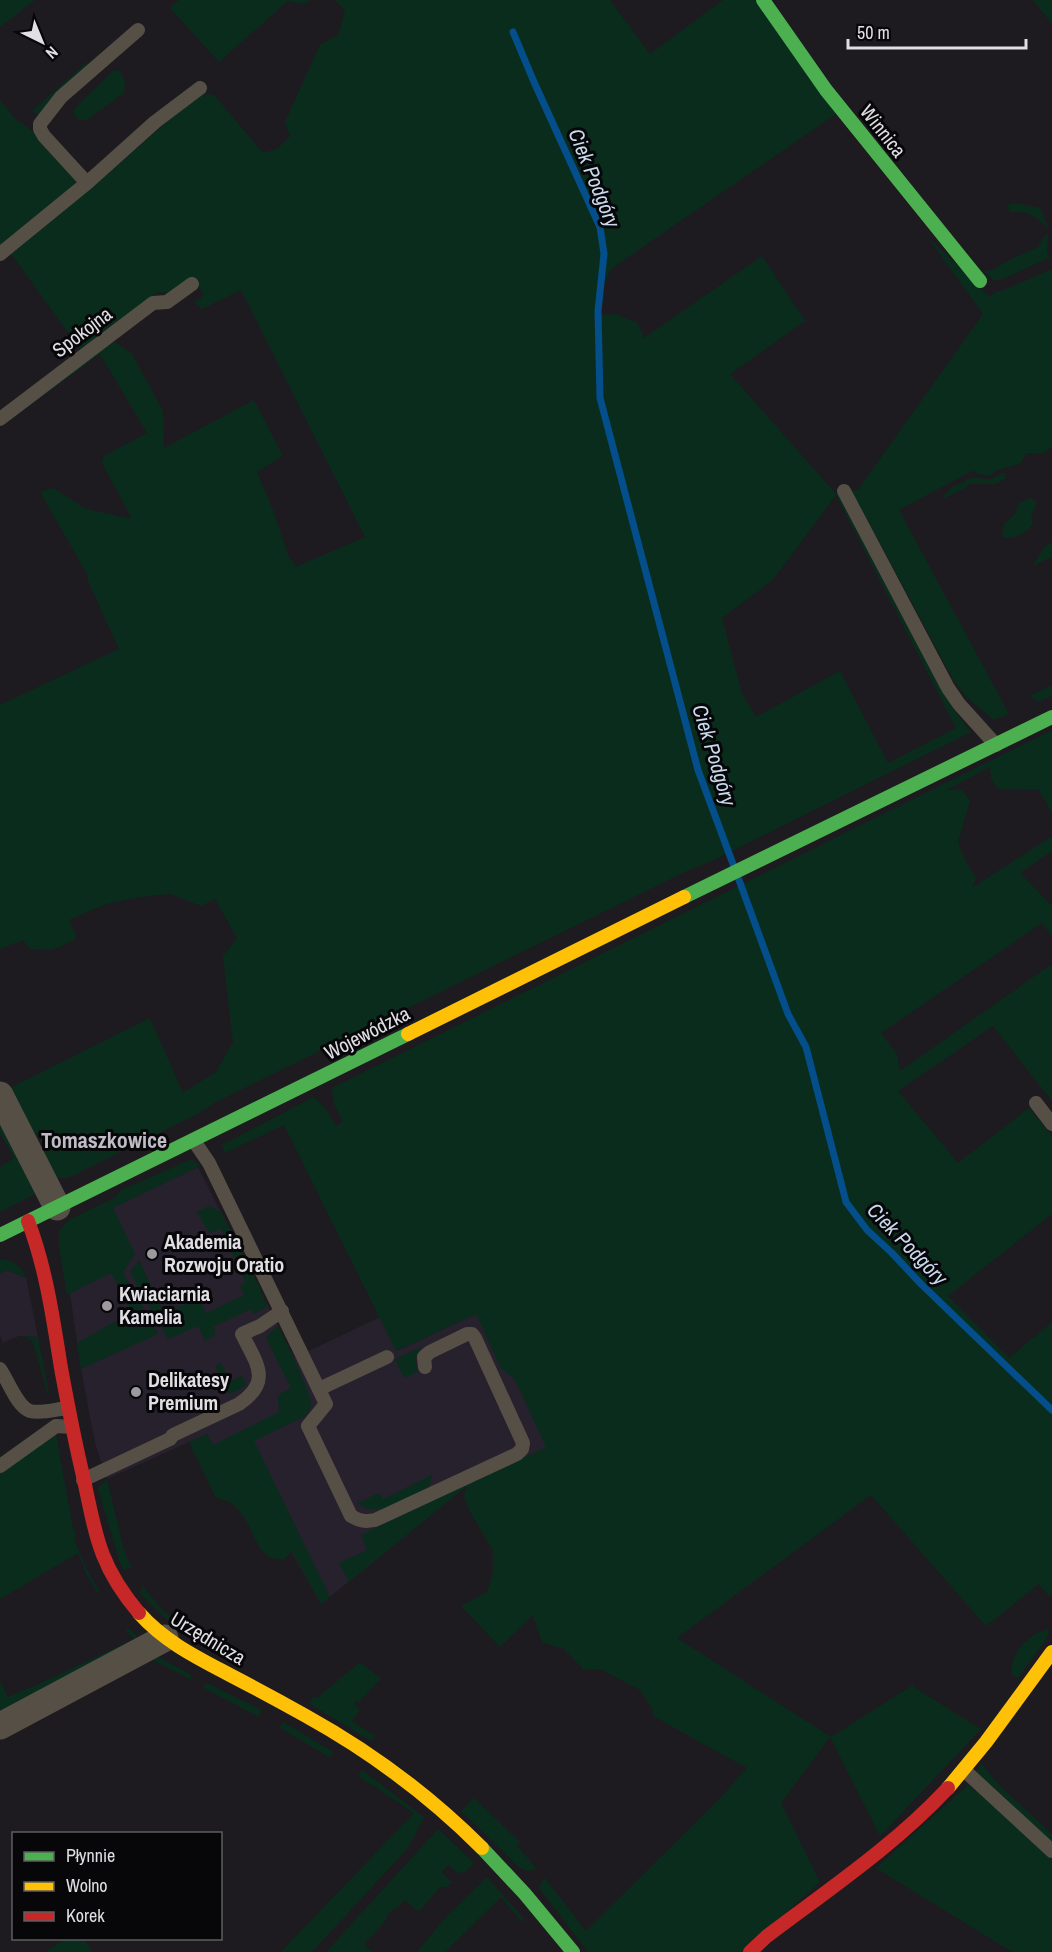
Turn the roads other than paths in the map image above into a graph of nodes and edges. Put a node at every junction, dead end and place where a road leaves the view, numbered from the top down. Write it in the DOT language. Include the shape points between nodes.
graph roads {
  1 [pos="763,0"];
  2 [pos="138,30"];
  3 [pos="200,87"];
  4 [pos="87,183"];
  5 [pos="0,254"];
  6 [pos="980,281"];
  7 [pos="192,284"];
  8 [pos="0,419"];
  9 [pos="844,491"];
  10 [pos="1052,717"];
  11 [pos="996,745"];
  12 [pos="0,1095"];
  13 [pos="1036,1103"];
  14 [pos="1052,1124"];
  15 [pos="194,1141"];
  16 [pos="57,1207"];
  17 [pos="28,1221"];
  18 [pos="0,1235"];
  19 [pos="282,1311"];
  20 [pos="387,1357"];
  21 [pos="425,1367"];
  22 [pos="0,1369"];
  23 [pos="319,1389"];
  24 [pos="68,1408"];
  25 [pos="72,1427"];
  26 [pos="0,1466"];
  27 [pos="83,1480"];
  28 [pos="165,1638"];
  29 [pos="1052,1652"];
  30 [pos="0,1726"];
  31 [pos="964,1770"];
  32 [pos="1052,1851"];
  33 [pos="573,1952"];
  34 [pos="750,1952"];
  1 -- 6 [label="street, Winnica" via="826,90"];
  2 -- 4 [label="lane" via="62,97 40,124 44,136"];
  3 -- 4 [label="lane" via="154,122"];
  4 -- 5 [label="lane"];
  7 -- 8 [label="lane, Spokojna" via="167,302 153,303"];
  9 -- 11 [label="lane" via="948,688"];
  10 -- 11 [label="street, Wojewódzka"];
  11 -- 15 [label="street, Wojewódzka"];
  12 -- 16 [label="street"];
  13 -- 14 [label="lane"];
  15 -- 16 [label="street, Wojewódzka"];
  15 -- 19 [label="lane" via="209,1163"];
  16 -- 17 [label="street, Wojewódzka"];
  17 -- 18 [label="street, Wojewódzka"];
  17 -- 24 [label="street, Urzędnicza" via="47,1284"];
  19 -- 23 [label="lane"];
  19 -- 27 [label="lane" via="242,1334 260,1376 248,1398"];
  20 -- 23 [label="lane"];
  21 -- 23 [label="lane" via="424,1357 430,1352 472,1334 523,1443 522,1449 367,1522 351,1516 308,1426 326,1404"];
  22 -- 24 [label="lane" via="28,1410"];
  24 -- 25 [label="street, Urzędnicza"];
  25 -- 26 [label="lane" via="56,1426"];
  25 -- 27 [label="street, Urzędnicza"];
  27 -- 28 [label="street, Urzędnicza" via="94,1532 107,1568 141,1616"];
  28 -- 30 [label="street"];
  28 -- 33 [label="street, Urzędnicza" via="354,1744 447,1813 537,1907"];
  29 -- 31 [label="street"];
  31 -- 32 [label="lane"];
  31 -- 34 [label="street" via="892,1839"];
}
